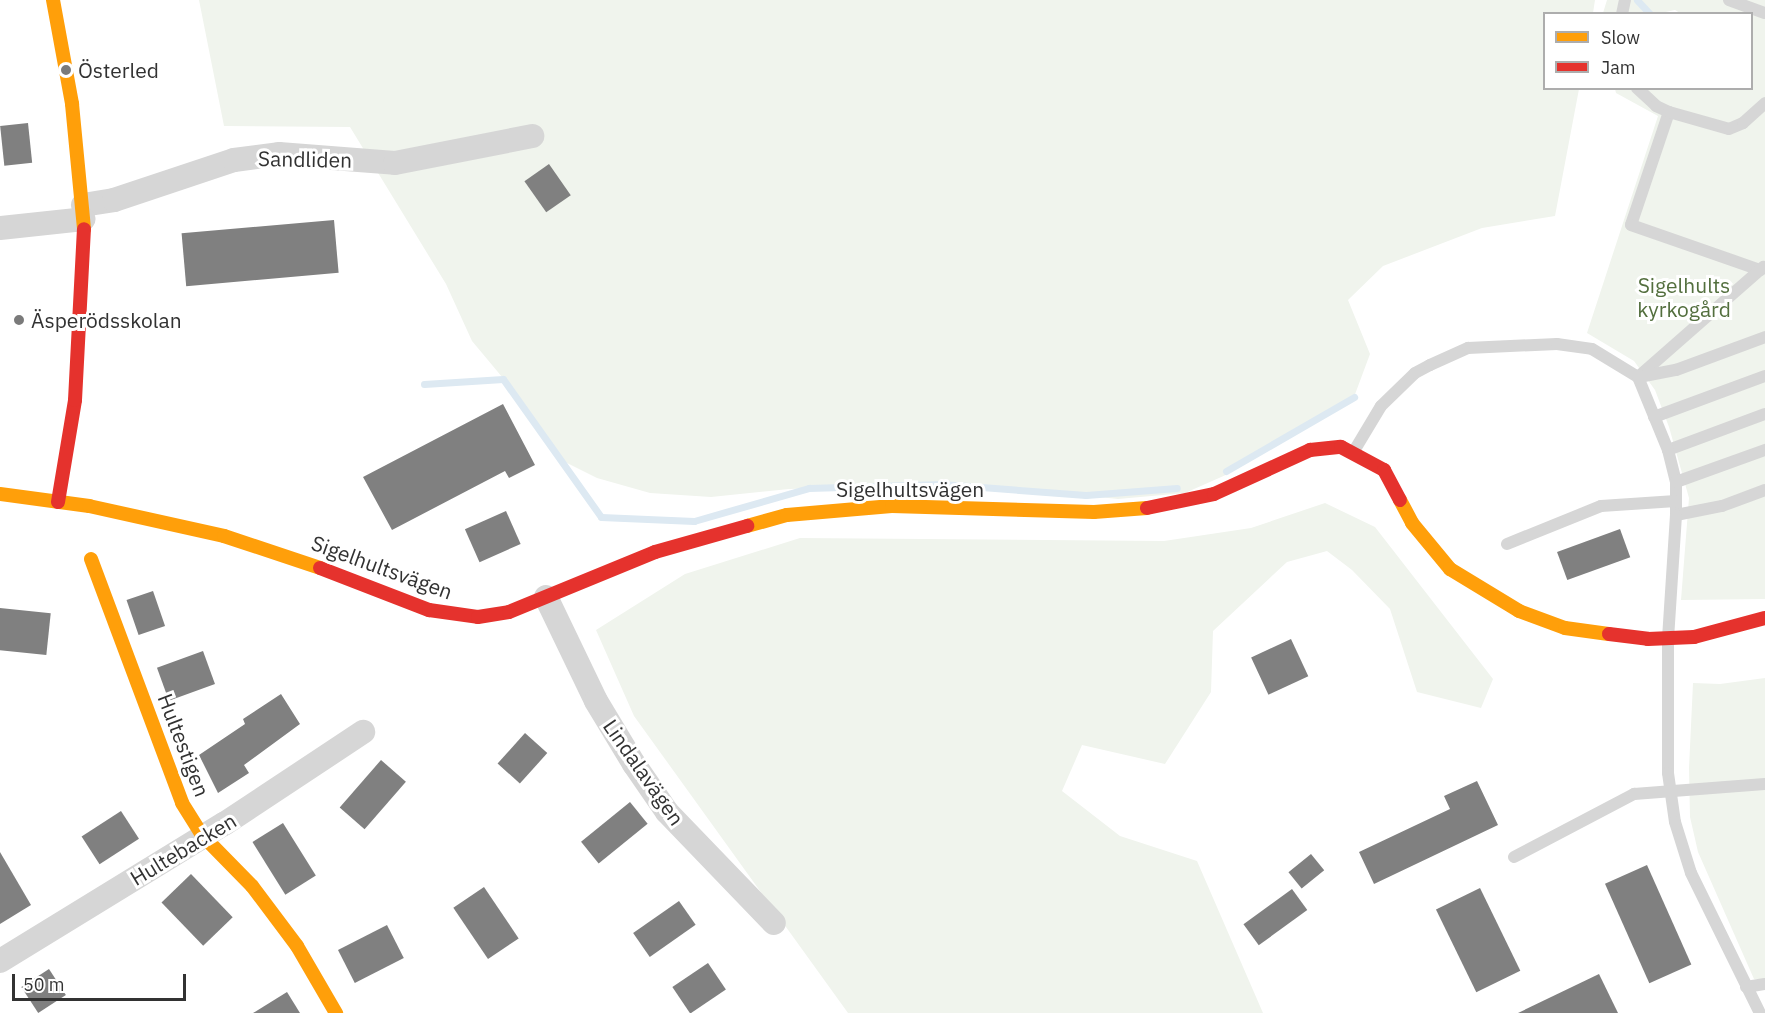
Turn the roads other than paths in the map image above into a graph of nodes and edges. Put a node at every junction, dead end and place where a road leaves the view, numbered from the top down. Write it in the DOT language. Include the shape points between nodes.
graph roads {
  1 [pos="53,0"];
  2 [pos="1729,0"];
  3 [pos="1765,13"];
  4 [pos="1639,90"];
  5 [pos="1765,103"];
  6 [pos="1668,112"];
  7 [pos="532,136"];
  8 [pos="84,212"];
  9 [pos="0,228"];
  10 [pos="1762,267"];
  11 [pos="1765,337"];
  12 [pos="1765,376"];
  13 [pos="1638,377"];
  14 [pos="1765,414"];
  15 [pos="1654,417"];
  16 [pos="1668,450"];
  17 [pos="1765,450"];
  18 [pos="1354,451"];
  19 [pos="1676,482"];
  20 [pos="1765,490"];
  21 [pos="0,494"];
  22 [pos="58,501"];
  23 [pos="1676,501"];
  24 [pos="1676,515"];
  25 [pos="1506,544"];
  26 [pos="92,559"];
  27 [pos="546,597"];
  28 [pos="1765,618"];
  29 [pos="1668,639"];
  30 [pos="363,732"];
  31 [pos="1765,784"];
  32 [pos="1670,790"];
  33 [pos="203,836"];
  34 [pos="1514,858"];
  35 [pos="774,923"];
  36 [pos="0,961"];
  37 [pos="1765,984"];
  38 [pos="1746,987"];
  39 [pos="336,1013"];
  40 [pos="1760,1013"];
  1 -- 8 [label="street" via="72,104"];
  2 -- 3 [label="lane"];
  4 -- 6 [label="lane"];
  5 -- 6 [label="lane" via="1743,123 1729,129"];
  6 -- 10 [label="lane" via="1631,225"];
  7 -- 8 [label="street, Sandliden" via="396,163 289,155 234,160"];
  8 -- 9 [label="street, Sandliden"];
  8 -- 22 [label="street" via="75,400"];
  10 -- 13 [label="lane"];
  11 -- 13 [label="lane" via="1676,370"];
  12 -- 15 [label="lane"];
  13 -- 15 [label="lane"];
  13 -- 18 [label="lane" via="1592,349 1557,344 1468,348 1415,373 1381,406"];
  14 -- 16 [label="lane"];
  15 -- 16 [label="lane"];
  16 -- 19 [label="lane"];
  17 -- 19 [label="lane"];
  18 -- 27 [label="street, Sigelhultsvägen" via="1341,447 1310,450 1214,494 1164,507 1094,512 892,506 787,515 655,552"];
  18 -- 29 [label="street, Sigelhultsvägen" via="1384,470 1434,552 1478,588 1519,611 1565,628"];
  19 -- 23 [label="lane"];
  20 -- 24 [label="lane" via="1722,506"];
  21 -- 22 [label="street, Sigelhultsvägen"];
  22 -- 27 [label="street, Sigelhultsvägen" via="272,549 429,610 458,616 495,616"];
  23 -- 24 [label="lane"];
  23 -- 25 [label="lane" via="1601,506"];
  24 -- 29 [label="lane"];
  26 -- 33 [label="street, Hultestigen" via="182,803"];
  27 -- 35 [label="street, Lindalavägen" via="596,701 634,764 668,812"];
  28 -- 29 [label="street, Sigelhultsvägen" via="1740,627"];
  29 -- 32 [label="lane"];
  30 -- 33 [label="street, Hultebacken"];
  31 -- 32 [label="lane"];
  32 -- 34 [label="lane" via="1634,794 1610,804"];
  32 -- 38 [label="lane" via="1675,822 1691,873"];
  33 -- 36 [label="street, Hultebacken"];
  33 -- 39 [label="street, Hultestigen" via="252,886 297,946"];
  37 -- 38 [label="lane"];
  38 -- 40 [label="lane"];
}
